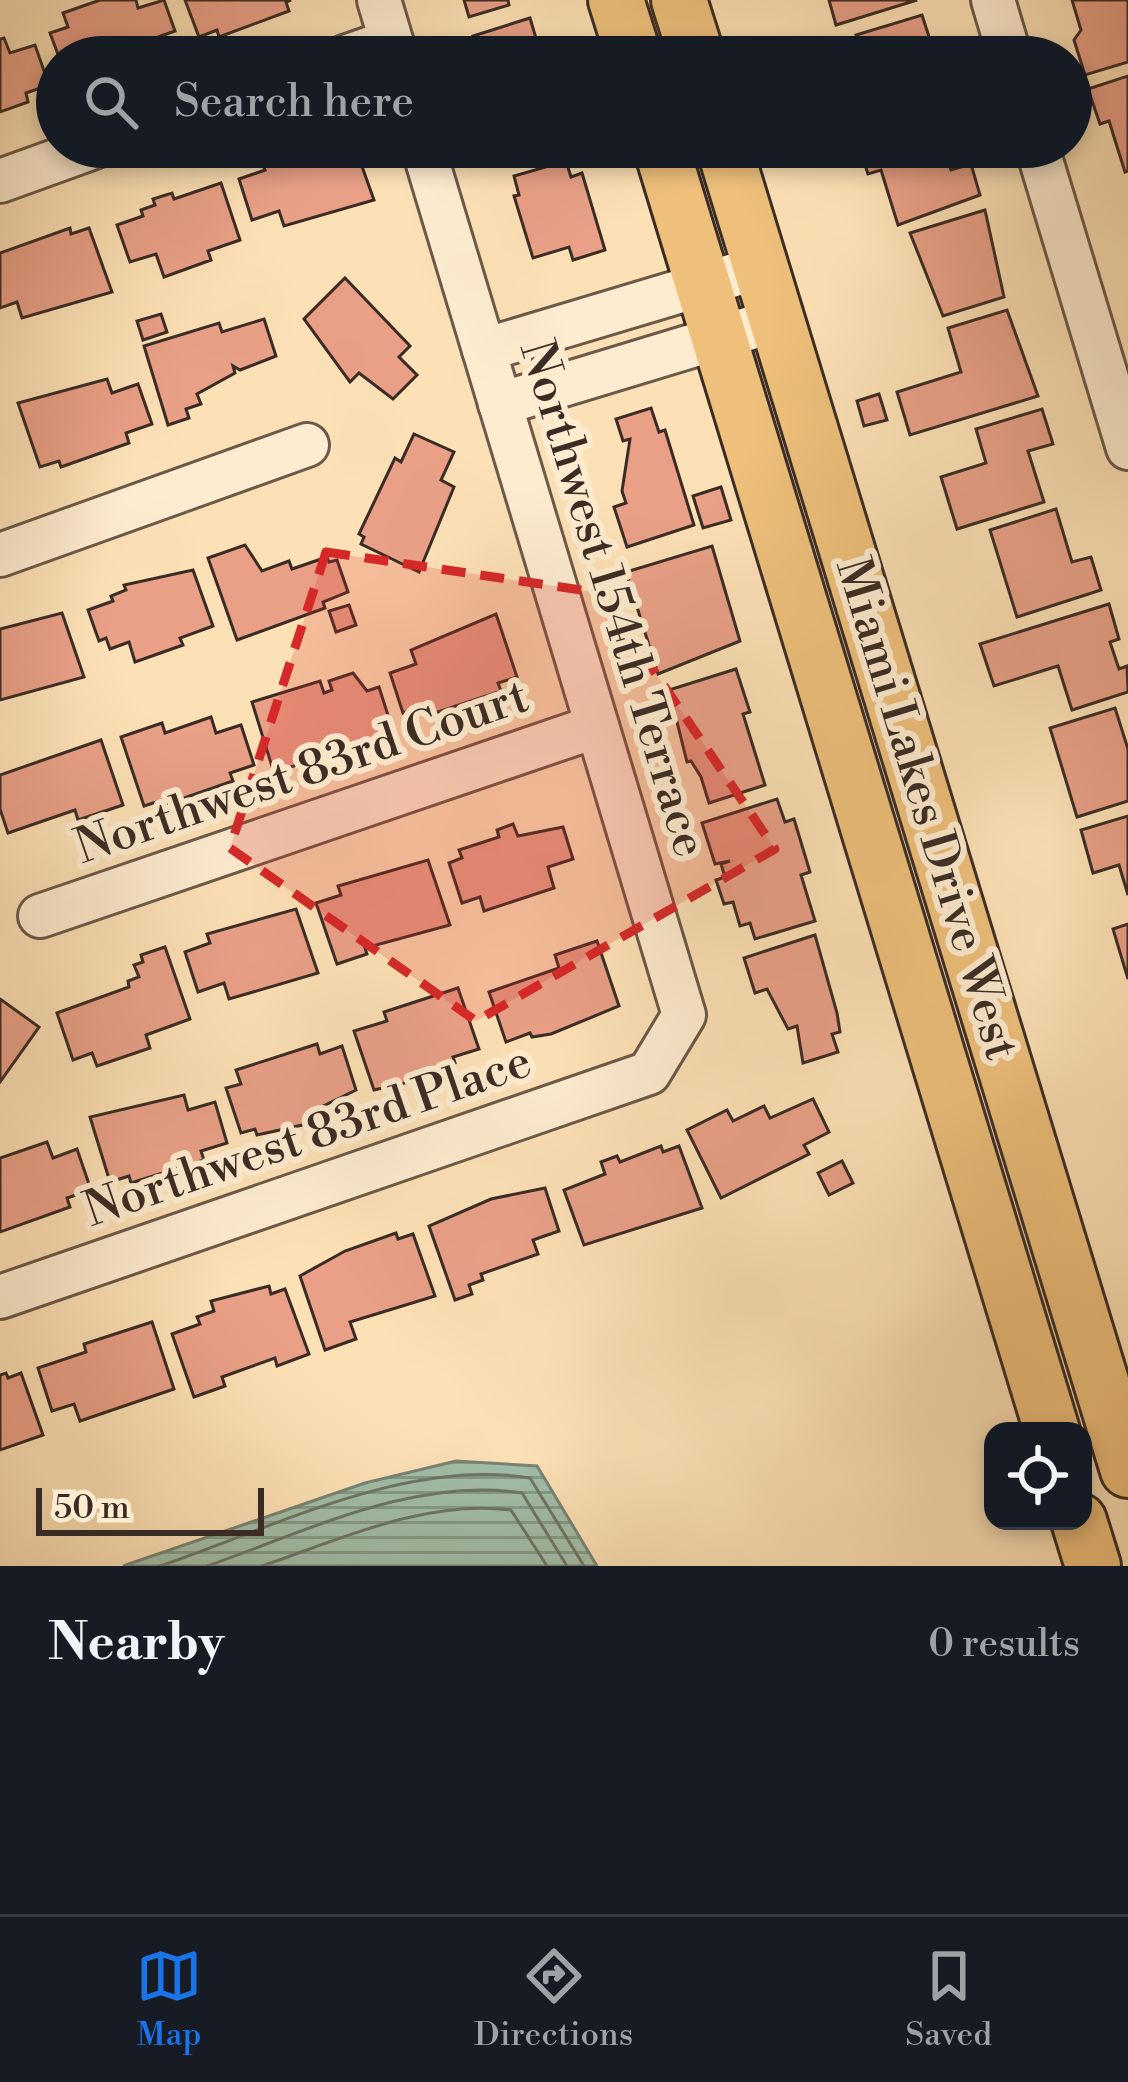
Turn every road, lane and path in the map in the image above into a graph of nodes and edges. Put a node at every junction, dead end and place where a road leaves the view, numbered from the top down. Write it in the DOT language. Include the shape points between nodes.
graph roads {
  1 [pos="379,0"];
  2 [pos="616,0"];
  3 [pos="680,0"];
  4 [pos="993,0"];
  5 [pos="389,36"];
  6 [pos="627,36"];
  7 [pos="691,36"];
  8 [pos="1004,36"];
  9 [pos="36,168"];
  10 [pos="429,168"];
  11 [pos="667,168"];
  12 [pos="730,168"];
  13 [pos="1043,168"];
  14 [pos="0,181"];
  15 [pos="761,267"];
  16 [pos="703,285"];
  17 [pos="777,320"];
  18 [pos="719,338"];
  19 [pos="484,350"];
  20 [pos="500,404"];
  21 [pos="307,445"];
  22 [pos="1128,448"];
  23 [pos="0,555"];
  24 [pos="597,726"];
  25 [pos="40,916"];
  26 [pos="649,1073"];
  27 [pos="0,1297"];
  28 [pos="1049,1422"];
  29 [pos="1128,1470"];
  30 [pos="1082,1530"];
  31 [pos="1093,1566"];
  1 -- 5 [label="street"];
  2 -- 6 [label="main road"];
  3 -- 7 [label="main road"];
  4 -- 8 [label="street"];
  9 -- 14 [label="street"];
  10 -- 19 [label="street, Northwest 154th Terrace"];
  11 -- 16 [label="main road, Miami Lakes Drive West"];
  12 -- 15 [label="main road, Miami Lakes Drive West"];
  13 -- 22 [label="street"];
  15 -- 16 [label="street"];
  15 -- 17 [label="main road, Miami Lakes Drive West"];
  16 -- 18 [label="main road, Miami Lakes Drive West"];
  16 -- 19 [label="street"];
  17 -- 18 [label="street"];
  17 -- 29 [label="main road, Miami Lakes Drive West"];
  18 -- 20 [label="street"];
  18 -- 28 [label="main road, Miami Lakes Drive West"];
  19 -- 20 [label="street, Northwest 154th Terrace"];
  20 -- 24 [label="street, Northwest 154th Terrace"];
  21 -- 23 [label="street"];
  24 -- 25 [label="street, Northwest 83rd Court"];
  24 -- 26 [label="street, Northwest 154th Terrace" via="684,1015"];
  26 -- 27 [label="street, Northwest 83rd Place"];
  30 -- 31 [label="main road"];
}
